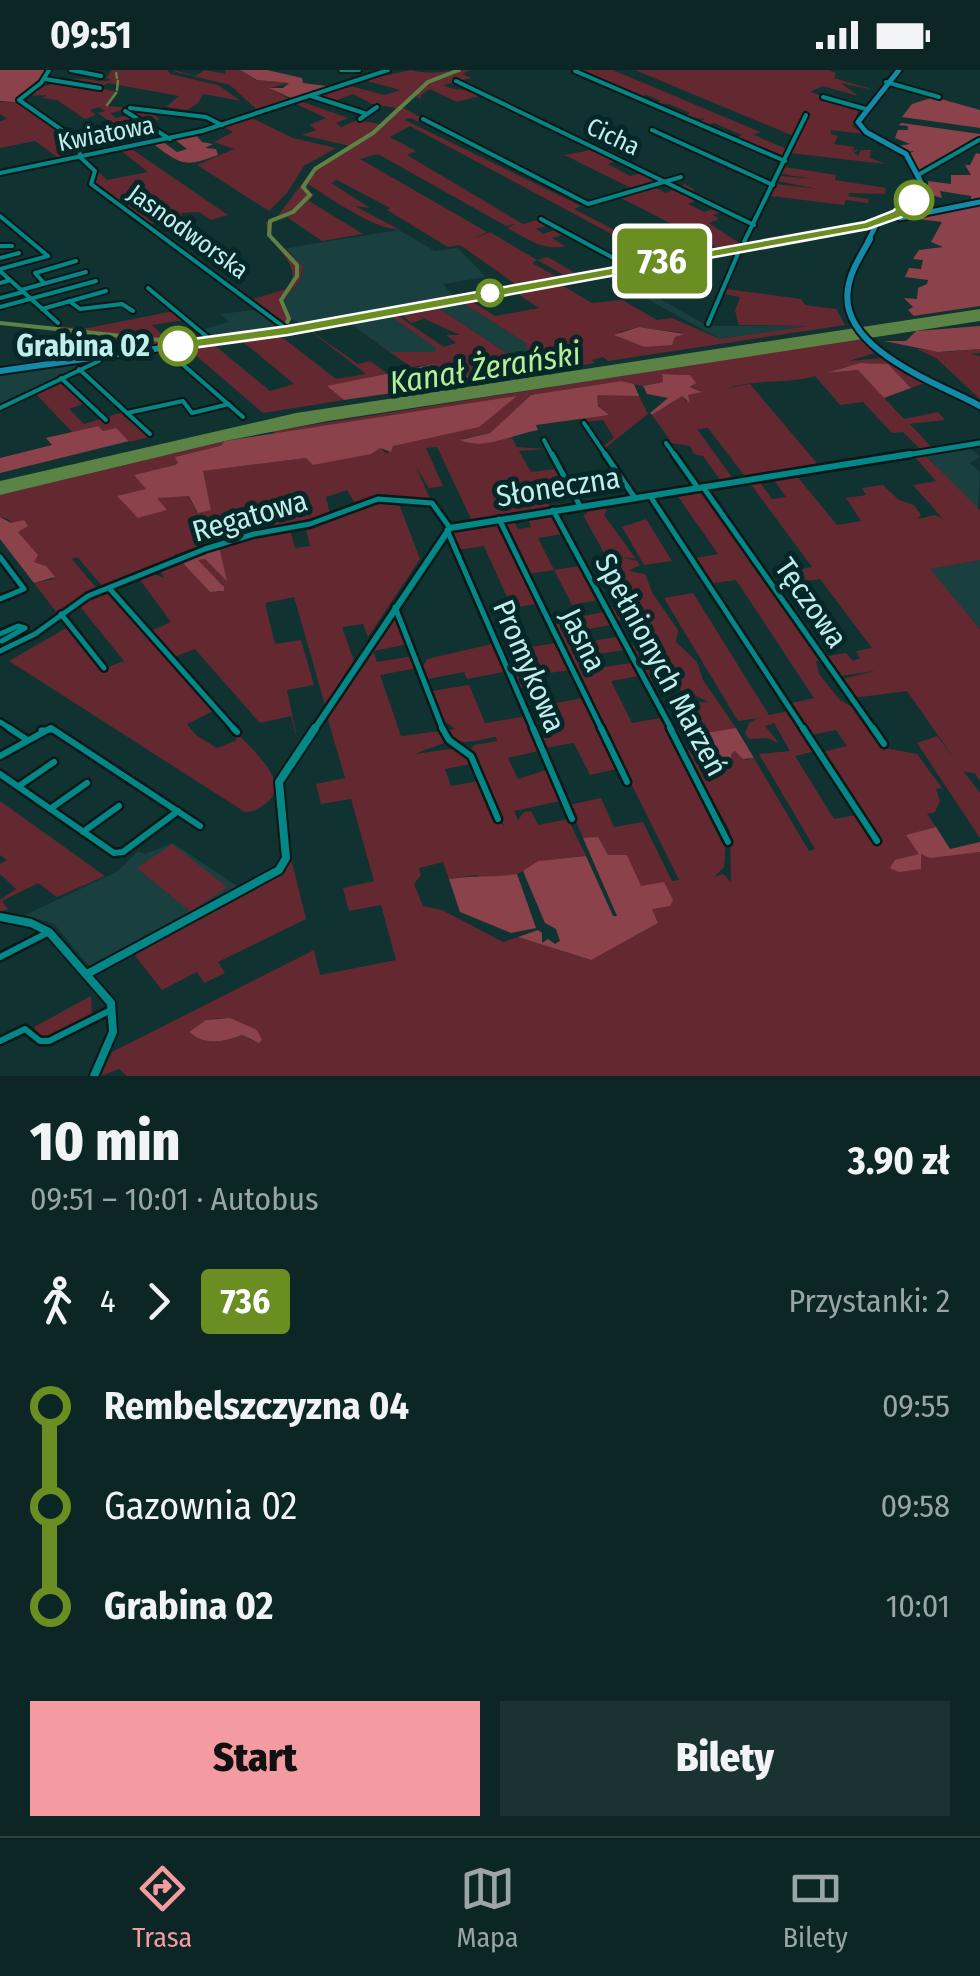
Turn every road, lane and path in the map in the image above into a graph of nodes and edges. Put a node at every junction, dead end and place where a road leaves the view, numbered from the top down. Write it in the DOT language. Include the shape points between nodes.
graph roads {
  1 [pos="49,70"];
  2 [pos="71,70"];
  3 [pos="341,70"];
  4 [pos="359,70"];
  5 [pos="374,70"];
  6 [pos="898,70"];
  7 [pos="386,71"];
  8 [pos="575,71"];
  9 [pos="101,76"];
  10 [pos="45,79"];
  11 [pos="456,81"];
  12 [pos="886,82"];
  13 [pos="100,88"];
  14 [pos="311,96"];
  15 [pos="823,97"];
  16 [pos="939,97"];
  17 [pos="377,107"];
  18 [pos="866,109"];
  19 [pos="367,114"];
  20 [pos="806,116"];
  21 [pos="360,119"];
  22 [pos="422,119"];
  23 [pos="220,126"];
  24 [pos="652,130"];
  25 [pos="170,139"];
  26 [pos="979,140"];
  27 [pos="80,157"];
  28 [pos="785,161"];
  29 [pos="0,173"];
  30 [pos="918,175"];
  31 [pos="681,177"];
  32 [pos="666,182"];
  33 [pos="773,185"];
  34 [pos="980,202"];
  35 [pos="1,216"];
  36 [pos="898,216"];
  37 [pos="541,218"];
  38 [pos="754,225"];
  39 [pos="874,225"];
  40 [pos="0,246"];
  41 [pos="12,246"];
  42 [pos="744,246"];
  43 [pos="19,253"];
  44 [pos="0,257"];
  45 [pos="37,259"];
  46 [pos="76,261"];
  47 [pos="630,267"];
  48 [pos="48,269"];
  49 [pos="0,270"];
  50 [pos="86,272"];
  51 [pos="10,280"];
  52 [pos="96,280"];
  53 [pos="0,283"];
  54 [pos="44,284"];
  55 [pos="148,288"];
  56 [pos="106,290"];
  57 [pos="22,291"];
  58 [pos="0,298"];
  59 [pos="31,299"];
  60 [pos="69,301"];
  61 [pos="0,308"];
  62 [pos="42,309"];
  63 [pos="132,312"];
  64 [pos="58,324"];
  65 [pos="708,324"];
  66 [pos="288,330"];
  67 [pos="212,341"];
  68 [pos="165,344"];
  69 [pos="104,356"];
  70 [pos="79,369"];
  71 [pos="0,371"];
  72 [pos="60,378"];
  73 [pos="229,404"];
  74 [pos="980,406"];
  75 [pos="0,408"];
  76 [pos="128,413"];
  77 [pos="243,417"];
  78 [pos="106,420"];
  79 [pos="584,423"];
  80 [pos="150,434"];
  81 [pos="544,440"];
  82 [pos="666,443"];
  83 [pos="980,443"];
  84 [pos="700,488"];
  85 [pos="650,496"];
  86 [pos="635,498"];
  87 [pos="580,506"];
  88 [pos="553,510"];
  89 [pos="499,518"];
  90 [pos="448,529"];
  91 [pos="0,556"];
  92 [pos="109,588"];
  93 [pos="0,600"];
  94 [pos="395,607"];
  95 [pos="60,615"];
  96 [pos="0,651"];
  97 [pos="104,668"];
  98 [pos="0,722"];
  99 [pos="236,732"];
  100 [pos="26,739"];
  101 [pos="884,744"];
  102 [pos="0,756"];
  103 [pos="54,762"];
  104 [pos="0,774"];
  105 [pos="627,782"];
  106 [pos="87,784"];
  107 [pos="18,786"];
  108 [pos="119,806"];
  109 [pos="50,809"];
  110 [pos="178,811"];
  111 [pos="498,819"];
  112 [pos="572,819"];
  113 [pos="200,826"];
  114 [pos="83,832"];
  115 [pos="877,841"];
  116 [pos="728,842"];
  117 [pos="0,917"];
  118 [pos="50,932"];
  119 [pos="0,957"];
  120 [pos="88,974"];
  121 [pos="113,1008"];
  122 [pos="0,1041"];
  123 [pos="94,1076"];
  1 -- 10 [label="street"];
  2 -- 9 [label="street"];
  3 -- 4 [label="street"];
  5 -- 7 [label="street"];
  6 -- 12 [label="main road"];
  7 -- 14 [label="street, Kwiatowa"];
  8 -- 28 [label="street"];
  10 -- 13 [label="street"];
  10 -- 27 [label="street" via="19,100 79,142"];
  11 -- 32 [label="street, Cicha"];
  12 -- 16 [label="street"];
  12 -- 18 [label="main road"];
  14 -- 19 [label="street"];
  14 -- 23 [label="street, Kwiatowa"];
  15 -- 18 [label="street"];
  17 -- 19 [label="street"];
  18 -- 30 [label="main road" via="859,126 900,150"];
  19 -- 21 [label="street"];
  20 -- 28 [label="street"];
  22 -- 32 [label="street" via="588,204"];
  23 -- 25 [label="street, Kwiatowa"];
  23 -- 25 [label="street" via="206,117 128,109"];
  24 -- 33 [label="street"];
  25 -- 27 [label="street, Kwiatowa"];
  26 -- 30 [label="street"];
  27 -- 29 [label="street, Kwiatowa"];
  27 -- 66 [label="street, Jasnodworska" via="95,171 93,185"];
  28 -- 33 [label="street"];
  30 -- 36 [label="main road" via="922,192"];
  31 -- 32 [label="street"];
  32 -- 38 [label="street, Cicha"];
  33 -- 38 [label="street"];
  34 -- 36 [label="main road"];
  35 -- 45 [label="street" via="48,256"];
  36 -- 39 [label="main road"];
  37 -- 47 [label="street"];
  38 -- 42 [label="street"];
  39 -- 42 [label="main road"];
  39 -- 74 [label="main road" via="847,291 854,323 895,361"];
  40 -- 41 [label="street"];
  42 -- 47 [label="main road"];
  42 -- 65 [label="street"];
  43 -- 44 [label="street"];
  45 -- 48 [label="street"];
  45 -- 49 [label="street"];
  46 -- 48 [label="street"];
  47 -- 66 [label="main road"];
  48 -- 54 [label="street" via="35,273"];
  49 -- 51 [label="street"];
  50 -- 54 [label="street"];
  51 -- 53 [label="street"];
  51 -- 57 [label="street"];
  52 -- 59 [label="street"];
  54 -- 57 [label="street"];
  55 -- 67 [label="street"];
  56 -- 60 [label="street"];
  57 -- 58 [label="street"];
  57 -- 59 [label="street"];
  59 -- 61 [label="street"];
  59 -- 62 [label="street"];
  60 -- 62 [label="street"];
  60 -- 63 [label="street" via="80,309 122,304"];
  62 -- 64 [label="street"];
  66 -- 67 [label="main road"];
  67 -- 68 [label="main road"];
  68 -- 69 [label="main road"];
  68 -- 73 [label="street"];
  69 -- 70 [label="street"];
  69 -- 71 [label="main road"];
  70 -- 72 [label="street"];
  70 -- 76 [label="street"];
  72 -- 75 [label="street"];
  72 -- 78 [label="street"];
  73 -- 76 [label="street" via="192,412 183,401"];
  73 -- 77 [label="street"];
  76 -- 80 [label="street"];
  79 -- 86 [label="street"];
  81 -- 87 [label="street"];
  82 -- 84 [label="street, Tęczowa"];
  83 -- 84 [label="street, Słoneczna"];
  84 -- 85 [label="street, Słoneczna"];
  84 -- 101 [label="street, Tęczowa"];
  85 -- 86 [label="street, Słoneczna"];
  85 -- 115 [label="street"];
  86 -- 87 [label="street, Słoneczna"];
  87 -- 88 [label="street, Słoneczna"];
  88 -- 89 [label="street, Słoneczna"];
  88 -- 116 [label="street, Spełnionych Marzeń"];
  89 -- 90 [label="street, Słoneczna"];
  89 -- 105 [label="street, Jasna"];
  90 -- 92 [label="street, Regatowa" via="432,503 384,498 219,545"];
  90 -- 94 [label="street"];
  90 -- 112 [label="street, Promykowa"];
  91 -- 93 [label="street" via="24,589"];
  92 -- 95 [label="street, Regatowa"];
  92 -- 99 [label="street"];
  94 -- 111 [label="street" via="442,729 471,756"];
  94 -- 120 [label="street" via="278,786 283,866"];
  95 -- 96 [label="street, Regatowa"];
  95 -- 97 [label="street"];
  98 -- 100 [label="street"];
  100 -- 102 [label="street"];
  100 -- 110 [label="street" via="53,729"];
  103 -- 107 [label="street"];
  104 -- 107 [label="street"];
  106 -- 109 [label="street"];
  107 -- 109 [label="street"];
  108 -- 114 [label="street"];
  109 -- 114 [label="street"];
  110 -- 113 [label="street"];
  110 -- 114 [label="street" via="118,853"];
  117 -- 118 [label="street"];
  118 -- 119 [label="street"];
  118 -- 120 [label="street"];
  120 -- 121 [label="street"];
  121 -- 122 [label="street" via="44,1042 25,1029"];
  121 -- 123 [label="street" via="112,1032"];
}
